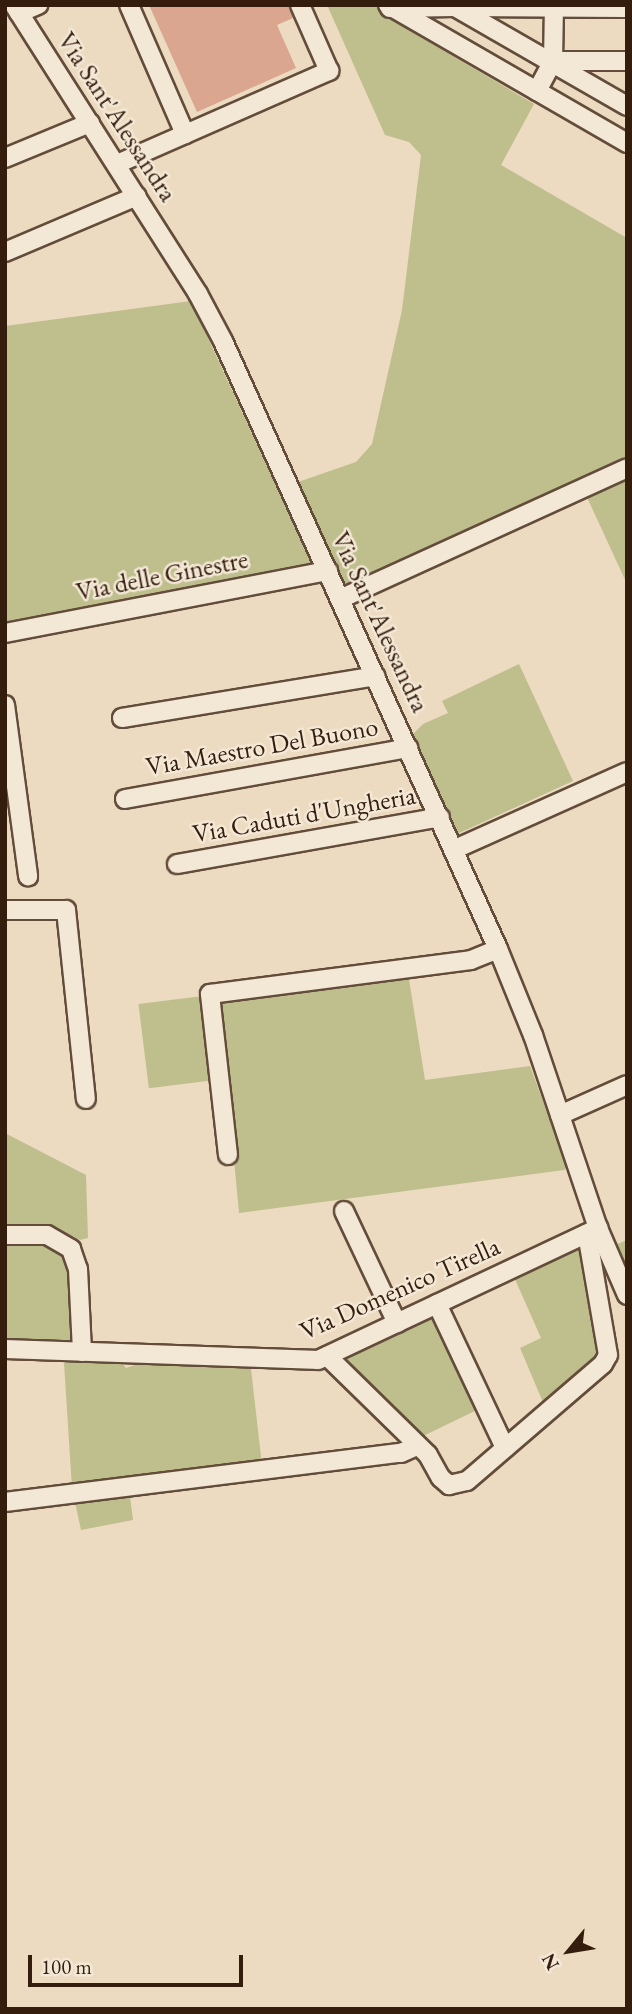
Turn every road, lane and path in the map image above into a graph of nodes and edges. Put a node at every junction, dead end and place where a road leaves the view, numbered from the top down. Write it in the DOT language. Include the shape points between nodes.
graph roads {
  1 [pos="38,5"];
  2 [pos="129,5"];
  3 [pos="300,5"];
  4 [pos="455,6"];
  5 [pos="554,6"];
  6 [pos="389,7"];
  7 [pos="627,8"];
  8 [pos="16,9"];
  9 [pos="553,61"];
  10 [pos="627,61"];
  11 [pos="537,91"];
  12 [pos="627,106"];
  13 [pos="90,123"];
  14 [pos="186,134"];
  15 [pos="627,143"];
  16 [pos="5,158"];
  17 [pos="117,164"];
  18 [pos="137,196"];
  19 [pos="5,252"];
  20 [pos="627,468"];
  21 [pos="328,571"];
  22 [pos="340,599"];
  23 [pos="5,633"];
  24 [pos="376,676"];
  25 [pos="5,705"];
  26 [pos="122,718"];
  27 [pos="408,748"];
  28 [pos="627,772"];
  29 [pos="125,799"];
  30 [pos="440,817"];
  31 [pos="455,849"];
  32 [pos="177,864"];
  33 [pos="28,876"];
  34 [pos="5,910"];
  35 [pos="498,949"];
  36 [pos="627,1085"];
  37 [pos="86,1099"];
  38 [pos="560,1115"];
  39 [pos="228,1155"];
  40 [pos="344,1212"];
  41 [pos="593,1231"];
  42 [pos="5,1236"];
  43 [pos="627,1295"];
  44 [pos="438,1304"];
  45 [pos="397,1323"];
  46 [pos="5,1349"];
  47 [pos="82,1352"];
  48 [pos="327,1356"];
  49 [pos="417,1446"];
  50 [pos="505,1448"];
  51 [pos="5,1502"];
  1 -- 8 [label="street"];
  2 -- 14 [label="street"];
  3 -- 14 [label="street" via="329,71"];
  4 -- 5 [label="street"];
  4 -- 6 [label="street"];
  4 -- 9 [label="street"];
  5 -- 7 [label="street"];
  5 -- 9 [label="street"];
  6 -- 11 [label="street"];
  8 -- 13 [label="street, Via Sant'Alessandra"];
  9 -- 10 [label="street"];
  9 -- 11 [label="street"];
  9 -- 12 [label="street"];
  11 -- 15 [label="street"];
  13 -- 16 [label="street"];
  13 -- 17 [label="street, Via Sant'Alessandra"];
  14 -- 17 [label="street"];
  17 -- 18 [label="street, Via Sant'Alessandra"];
  18 -- 19 [label="street"];
  18 -- 21 [label="street, Via Sant'Alessandra" via="223,341"];
  20 -- 22 [label="street"];
  21 -- 22 [label="street, Via Sant'Alessandra"];
  21 -- 23 [label="street, Via delle Ginestre"];
  22 -- 24 [label="street, Via Sant'Alessandra"];
  24 -- 26 [label="street"];
  24 -- 27 [label="street, Via Sant'Alessandra"];
  25 -- 33 [label="street"];
  27 -- 29 [label="street, Via Maestro Del Buono"];
  27 -- 30 [label="street, Via Sant'Alessandra"];
  28 -- 31 [label="street"];
  30 -- 31 [label="street, Via Sant'Alessandra"];
  30 -- 32 [label="street, Via Caduti d'Ungheria"];
  31 -- 35 [label="street, Via Sant'Alessandra"];
  34 -- 37 [label="street" via="66,910"];
  35 -- 38 [label="street, Via Sant'Alessandra"];
  35 -- 39 [label="street" via="471,960 210,994"];
  36 -- 38 [label="street"];
  38 -- 41 [label="street, Via Sant'Alessandra"];
  40 -- 45 [label="street"];
  41 -- 43 [label="street, Via Sant'Alessandra"];
  41 -- 44 [label="street, Via Domenico Tirella"];
  41 -- 50 [label="street" via="608,1355"];
  42 -- 47 [label="street" via="47,1236 71,1249 78,1269"];
  44 -- 45 [label="street, Via Domenico Tirella"];
  44 -- 50 [label="street"];
  45 -- 48 [label="street, Via Domenico Tirella"];
  46 -- 47 [label="street, Via Domenico Tirella"];
  47 -- 48 [label="street, Via Domenico Tirella" via="307,1362"];
  48 -- 49 [label="street"];
  49 -- 50 [label="street" via="442,1478 456,1485"];
  49 -- 51 [label="street" via="401,1453"];
}
